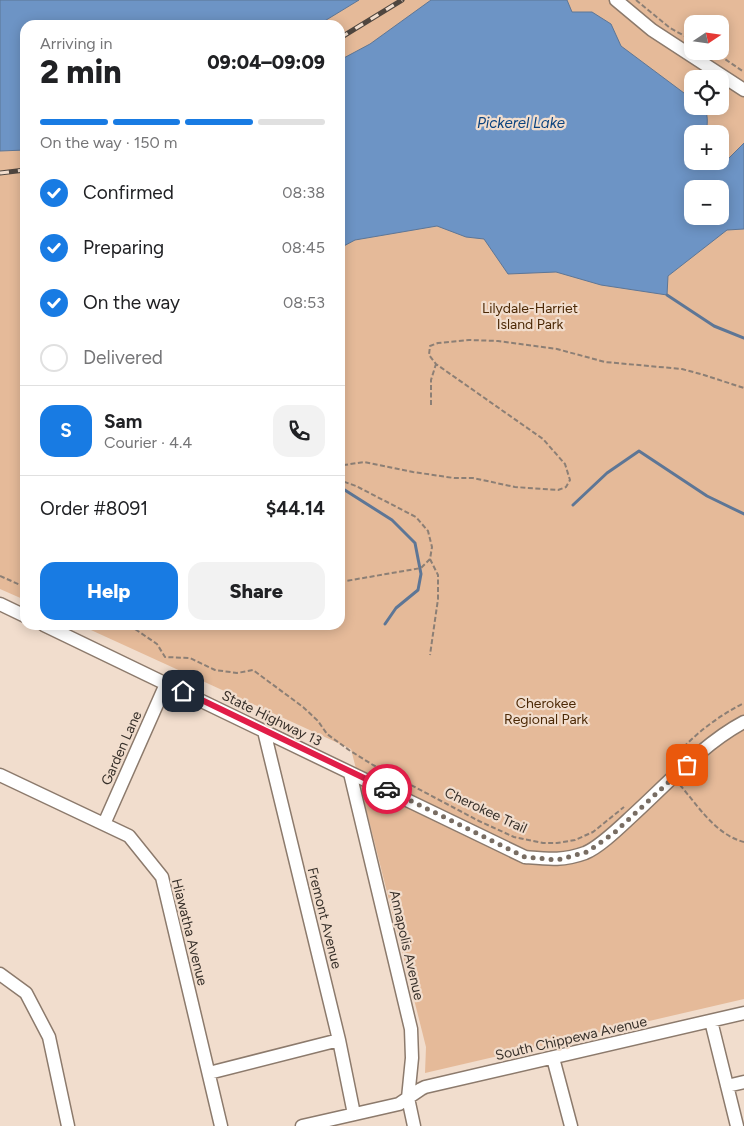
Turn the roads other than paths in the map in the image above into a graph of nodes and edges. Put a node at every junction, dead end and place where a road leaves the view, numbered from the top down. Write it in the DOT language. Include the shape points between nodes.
graph roads {
  1 [pos="616,0"];
  2 [pos="744,90"];
  3 [pos="0,604"];
  4 [pos="20,614"];
  5 [pos="54,630"];
  6 [pos="166,684"];
  7 [pos="744,722"];
  8 [pos="264,731"];
  9 [pos="350,773"];
  10 [pos="0,775"];
  11 [pos="104,824"];
  12 [pos="0,974"];
  13 [pos="744,1013"];
  14 [pos="711,1021"];
  15 [pos="339,1040"];
  16 [pos="553,1058"];
  17 [pos="209,1073"];
  18 [pos="744,1082"];
  19 [pos="727,1086"];
  20 [pos="408,1098"];
  21 [pos="354,1114"];
  22 [pos="68,1126"];
  23 [pos="221,1126"];
  24 [pos="302,1126"];
  25 [pos="414,1126"];
  26 [pos="570,1126"];
  27 [pos="737,1126"];
  1 -- 2 [label="street" via="652,30"];
  3 -- 4 [label="street"];
  5 -- 6 [label="street, State Highway 13"];
  6 -- 8 [label="street, State Highway 13"];
  6 -- 11 [label="street, Garden Lane"];
  7 -- 9 [label="street, State Highway 13" via="728,730 614,833 587,852 557,860 525,857"];
  8 -- 9 [label="street, State Highway 13"];
  8 -- 15 [label="street, Fremont Avenue"];
  9 -- 20 [label="street, Annapolis Avenue" via="411,1028"];
  10 -- 11 [label="street, Hiawatha Avenue"];
  11 -- 17 [label="street, Hiawatha Avenue" via="129,836 162,877"];
  12 -- 22 [label="street" via="26,993 49,1037"];
  13 -- 14 [label="street, South Chippewa Avenue"];
  14 -- 16 [label="street, South Chippewa Avenue"];
  14 -- 19 [label="street"];
  15 -- 17 [label="street"];
  15 -- 21 [label="street, Fremont Avenue"];
  16 -- 20 [label="street, South Chippewa Avenue" via="421,1089"];
  16 -- 26 [label="street"];
  17 -- 23 [label="street, Hiawatha Avenue"];
  18 -- 19 [label="street"];
  19 -- 27 [label="street"];
  20 -- 21 [label="street, South Chippewa Avenue" via="399,1104"];
  20 -- 25 [label="street, Annapolis Avenue"];
  21 -- 24 [label="street, South Chippewa Avenue"];
}
